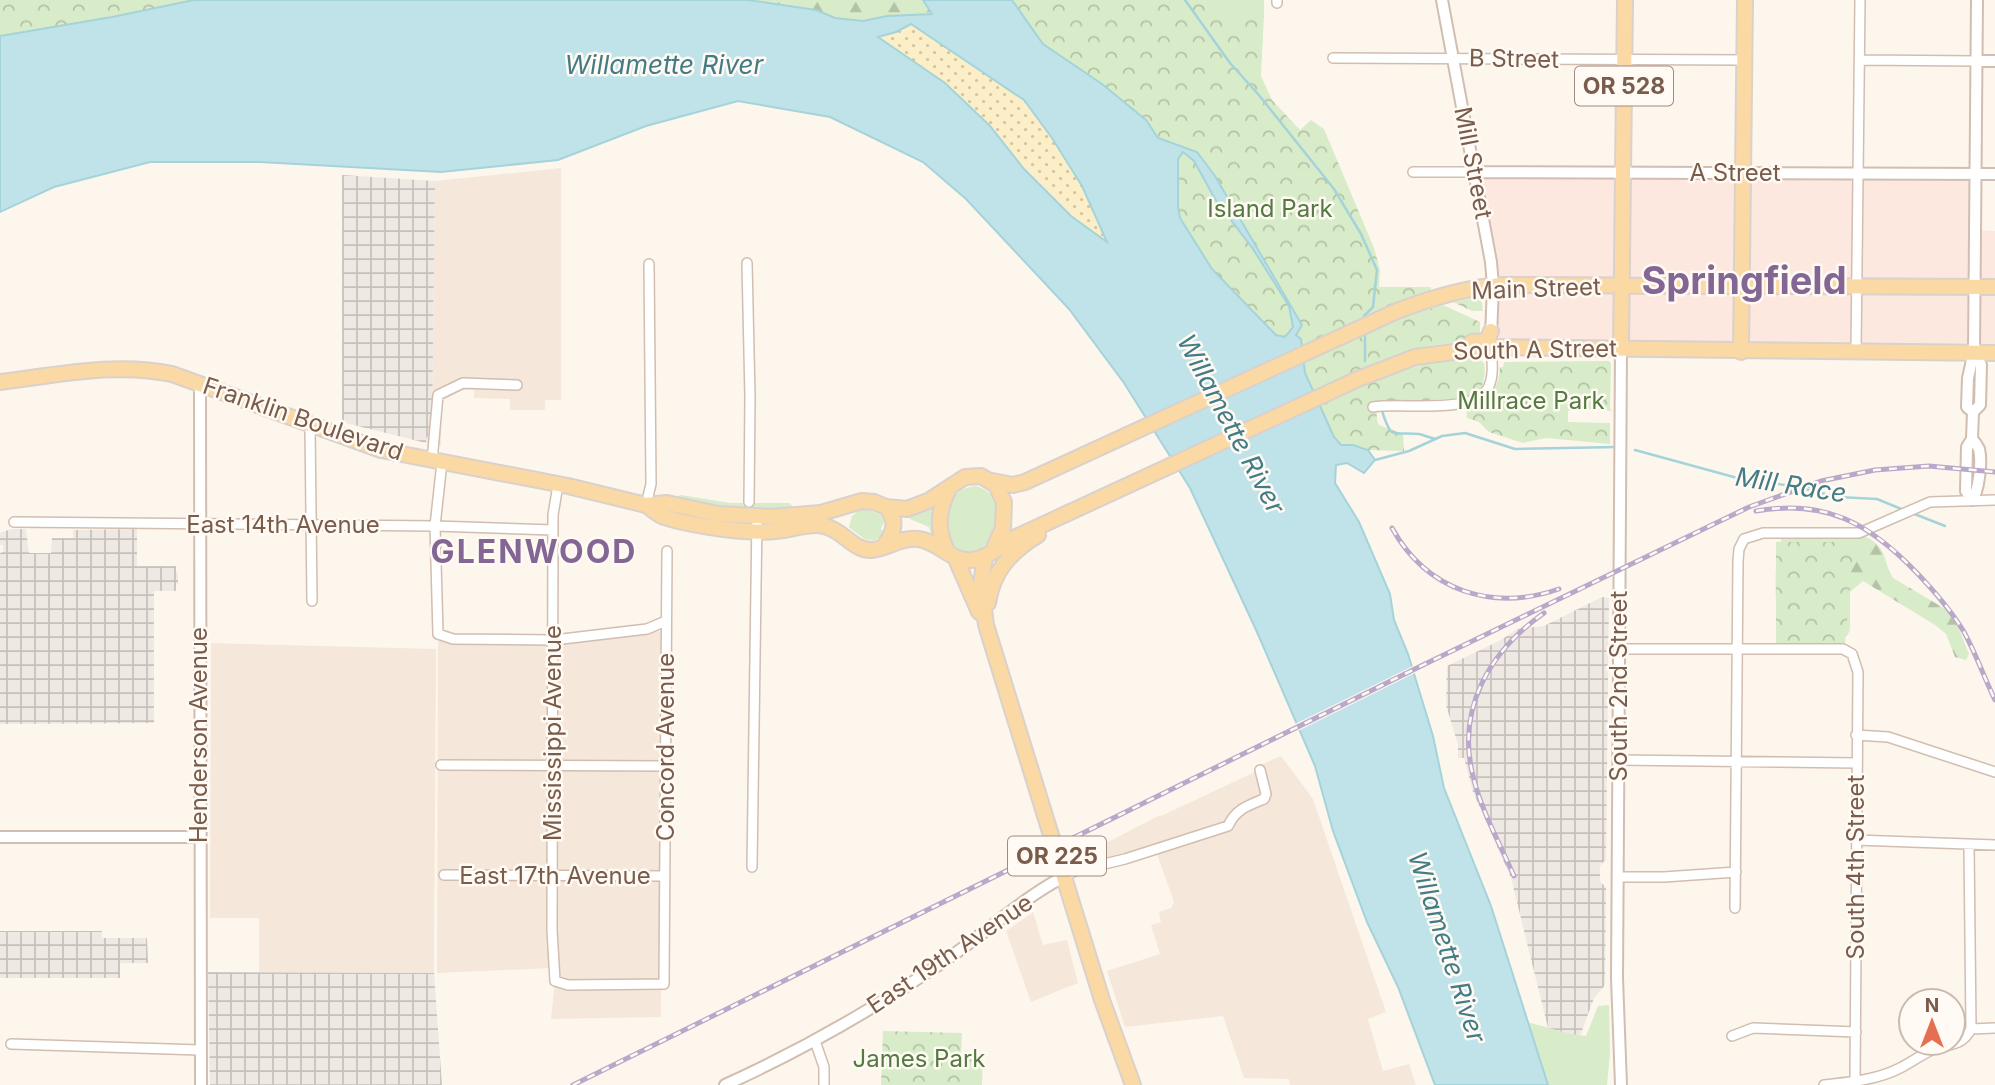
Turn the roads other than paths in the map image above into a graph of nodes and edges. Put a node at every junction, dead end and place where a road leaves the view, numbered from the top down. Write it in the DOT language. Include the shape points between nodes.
graph roads {
  1 [pos="1442,0"];
  2 [pos="1625,0"];
  3 [pos="1745,0"];
  4 [pos="1860,0"];
  5 [pos="1977,0"];
  6 [pos="1333,58"];
  7 [pos="1453,59"];
  8 [pos="1624,60"];
  9 [pos="1744,60"];
  10 [pos="1860,60"];
  11 [pos="1976,61"];
  12 [pos="1995,61"];
  13 [pos="1413,172"];
  14 [pos="1475,172"];
  15 [pos="1624,173"];
  16 [pos="1742,174"];
  17 [pos="1859,174"];
  18 [pos="1975,174"];
  19 [pos="1995,174"];
  20 [pos="747,263"];
  21 [pos="649,264"];
  22 [pos="1493,286"];
  23 [pos="1622,286"];
  24 [pos="1741,286"];
  25 [pos="1857,287"];
  26 [pos="1974,287"];
  27 [pos="1995,287"];
  28 [pos="1491,331"];
  29 [pos="1491,348"];
  30 [pos="1621,348"];
  31 [pos="1974,351"];
  32 [pos="1741,352"];
  33 [pos="1856,352"];
  34 [pos="1995,353"];
  35 [pos="1394,364"];
  36 [pos="0,383"];
  37 [pos="200,385"];
  38 [pos="517,385"];
  39 [pos="1374,407"];
  40 [pos="310,426"];
  41 [pos="437,461"];
  42 [pos="992,481"];
  43 [pos="558,485"];
  44 [pos="950,486"];
  45 [pos="1972,500"];
  46 [pos="1995,500"];
  47 [pos="749,502"];
  48 [pos="646,505"];
  49 [pos="850,505"];
  50 [pos="886,507"];
  51 [pos="1075,510"];
  52 [pos="13,522"];
  53 [pos="756,524"];
  54 [pos="199,525"];
  55 [pos="311,525"];
  56 [pos="435,526"];
  57 [pos="552,530"];
  58 [pos="845,535"];
  59 [pos="885,545"];
  60 [pos="667,551"];
  61 [pos="951,554"];
  62 [pos="988,554"];
  63 [pos="312,601"];
  64 [pos="666,621"];
  65 [pos="986,625"];
  66 [pos="554,640"];
  67 [pos="1737,647"];
  68 [pos="1619,649"];
  69 [pos="1856,735"];
  70 [pos="1619,760"];
  71 [pos="1736,762"];
  72 [pos="1856,763"];
  73 [pos="441,765"];
  74 [pos="553,766"];
  75 [pos="666,766"];
  76 [pos="1260,770"];
  77 [pos="1995,772"];
  78 [pos="0,837"];
  79 [pos="199,837"];
  80 [pos="1856,840"];
  81 [pos="1995,845"];
  82 [pos="1969,846"];
  83 [pos="752,867"];
  84 [pos="1736,872"];
  85 [pos="444,875"];
  86 [pos="552,875"];
  87 [pos="665,876"];
  88 [pos="1063,877"];
  89 [pos="1618,877"];
  90 [pos="1735,908"];
  91 [pos="664,984"];
  92 [pos="1995,1028"];
  93 [pos="1971,1030"];
  94 [pos="1856,1032"];
  95 [pos="1732,1036"];
  96 [pos="815,1041"];
  97 [pos="11,1044"];
  98 [pos="200,1050"];
  99 [pos="1856,1081"];
  100 [pos="201,1085"];
  101 [pos="725,1085"];
  102 [pos="824,1085"];
  103 [pos="1133,1085"];
  104 [pos="1621,1085"];
  105 [pos="1824,1085"];
  1 -- 7 [label="street, Mill Street"];
  2 -- 8 [label="main road, OR 528"];
  3 -- 9 [label="main road"];
  4 -- 10 [label="street"];
  5 -- 11 [label="street"];
  6 -- 7 [label="street, B Street"];
  7 -- 8 [label="street, B Street"];
  7 -- 14 [label="street, Mill Street"];
  8 -- 9 [label="street, B Street"];
  8 -- 15 [label="main road, OR 528"];
  9 -- 16 [label="main road"];
  10 -- 11 [label="street"];
  10 -- 17 [label="street"];
  11 -- 12 [label="street"];
  11 -- 18 [label="street"];
  13 -- 14 [label="street"];
  14 -- 15 [label="street, A Street"];
  14 -- 22 [label="street, Mill Street"];
  15 -- 16 [label="street, A Street"];
  15 -- 23 [label="main road, OR 528"];
  16 -- 17 [label="street, A Street"];
  16 -- 24 [label="main road"];
  17 -- 18 [label="street, A Street"];
  17 -- 25 [label="street"];
  18 -- 19 [label="street, A Street"];
  18 -- 26 [label="street"];
  20 -- 47 [label="street"];
  21 -- 48 [label="street" via="651,484"];
  22 -- 23 [label="main road, Main Street"];
  22 -- 28 [label="street, Mill Street"];
  22 -- 42 [label="main road, Main Street" via="1444,295 1397,311 1015,485"];
  23 -- 24 [label="main road, Main Street"];
  23 -- 30 [label="main road, South 2nd Street / OR 528"];
  24 -- 25 [label="main road, Main Street"];
  24 -- 32 [label="main road"];
  25 -- 26 [label="main road, Main Street"];
  25 -- 33 [label="street"];
  26 -- 27 [label="main road, Main Street"];
  26 -- 31 [label="street"];
  28 -- 29 [label="street, Mill Street"];
  28 -- 35 [label="main road" via="1487,341 1435,348"];
  29 -- 30 [label="main road, South A Street"];
  29 -- 35 [label="main road, South A Street" via="1431,354"];
  29 -- 39 [label="street" via="1492,379 1479,400 1461,405"];
  30 -- 32 [label="main road, South A Street"];
  30 -- 68 [label="street, South 2nd Street"];
  31 -- 33 [label="main road, South A Street"];
  31 -- 34 [label="main road, South A Street"];
  31 -- 45 [label="street" via="1967,401 1973,412 1966,491"];
  32 -- 33 [label="main road, South A Street"];
  35 -- 51 [label="main road, South A Street"];
  36 -- 37 [label="main road, Franklin Boulevard" via="115,368 159,372"];
  37 -- 40 [label="main road, Franklin Boulevard"];
  37 -- 54 [label="street, Henderson Avenue"];
  38 -- 41 [label="street" via="463,383 440,394"];
  40 -- 41 [label="main road, Franklin Boulevard" via="379,449"];
  40 -- 55 [label="street"];
  41 -- 43 [label="main road, Franklin Boulevard"];
  41 -- 56 [label="street"];
  42 -- 44 [label="main road, Franklin Boulevard" via="971,476"];
  42 -- 62 [label="main road" via="1005,511 1003,528"];
  43 -- 48 [label="main road, Franklin Boulevard"];
  43 -- 57 [label="street, Mississippi Avenue"];
  44 -- 50 [label="main road, Franklin Boulevard" via="918,506"];
  44 -- 61 [label="main road" via="939,520"];
  45 -- 46 [label="street"];
  45 -- 67 [label="street" via="1919,506 1859,533 1763,533 1744,540 1738,561"];
  48 -- 53 [label="main road, Franklin Boulevard" via="662,516"];
  49 -- 50 [label="main road, Franklin Boulevard" via="867,500"];
  49 -- 53 [label="main road, Franklin Boulevard"];
  49 -- 58 [label="main road" via="843,519"];
  50 -- 59 [label="main road" via="894,524"];
  51 -- 62 [label="main road, South A Street"];
  51 -- 65 [label="main road, OR 225" via="1026,542 1002,565 990,589"];
  52 -- 54 [label="street, East 14th Avenue"];
  53 -- 58 [label="main road, Franklin Boulevard" via="777,531 817,525"];
  53 -- 83 [label="street"];
  54 -- 55 [label="street, East 14th Avenue"];
  54 -- 79 [label="street, Henderson Avenue"];
  55 -- 56 [label="street, East 14th Avenue"];
  55 -- 63 [label="street"];
  56 -- 57 [label="street, East 14th Avenue"];
  56 -- 66 [label="street" via="438,634 453,639"];
  57 -- 66 [label="street, Mississippi Avenue"];
  58 -- 59 [label="main road, Franklin Boulevard" via="864,549"];
  59 -- 61 [label="main road, Franklin Boulevard" via="915,538"];
  60 -- 64 [label="street, Concord Avenue"];
  61 -- 62 [label="main road, Franklin Boulevard" via="968,561"];
  61 -- 65 [label="main road, OR 225"];
  62 -- 65 [label="main road, OR 225" via="981,585"];
  64 -- 66 [label="street" via="648,629"];
  64 -- 75 [label="street, Concord Avenue"];
  65 -- 88 [label="main road, OR 225"];
  66 -- 74 [label="street, Mississippi Avenue"];
  67 -- 68 [label="street"];
  67 -- 69 [label="street, South 4th Street" via="1843,649 1852,654 1858,672"];
  67 -- 71 [label="street"];
  68 -- 70 [label="street, South 2nd Street"];
  69 -- 72 [label="street, South 4th Street"];
  69 -- 77 [label="street" via="1888,737"];
  70 -- 71 [label="street"];
  70 -- 89 [label="street, South 2nd Street"];
  71 -- 72 [label="street"];
  71 -- 84 [label="street"];
  72 -- 80 [label="street, South 4th Street"];
  73 -- 74 [label="street"];
  74 -- 75 [label="street"];
  74 -- 86 [label="street, Mississippi Avenue"];
  75 -- 87 [label="street, Concord Avenue"];
  76 -- 88 [label="street, East 19th Avenue" via="1264,799 1241,807 1228,826"];
  78 -- 79 [label="street"];
  79 -- 98 [label="street, Henderson Avenue"];
  80 -- 82 [label="street"];
  80 -- 94 [label="street, South 4th Street"];
  81 -- 82 [label="street"];
  82 -- 93 [label="street"];
  84 -- 89 [label="street"];
  84 -- 90 [label="street"];
  85 -- 86 [label="street, East 17th Avenue"];
  86 -- 87 [label="street, East 17th Avenue"];
  86 -- 91 [label="street, Mississippi Avenue" via="555,981 568,985"];
  87 -- 91 [label="street, Concord Avenue"];
  88 -- 96 [label="street, East 19th Avenue" via="932,970"];
  88 -- 103 [label="main road, OR 225"];
  89 -- 104 [label="street, South 2nd Street"];
  92 -- 93 [label="street"];
  93 -- 99 [label="street" via="1955,1045"];
  94 -- 95 [label="street" via="1766,1027"];
  94 -- 99 [label="street, South 4th Street"];
  96 -- 101 [label="street, East 19th Avenue"];
  96 -- 102 [label="street" via="824,1067"];
  97 -- 98 [label="street"];
  98 -- 100 [label="street, Henderson Avenue"];
  99 -- 105 [label="street"];
}
